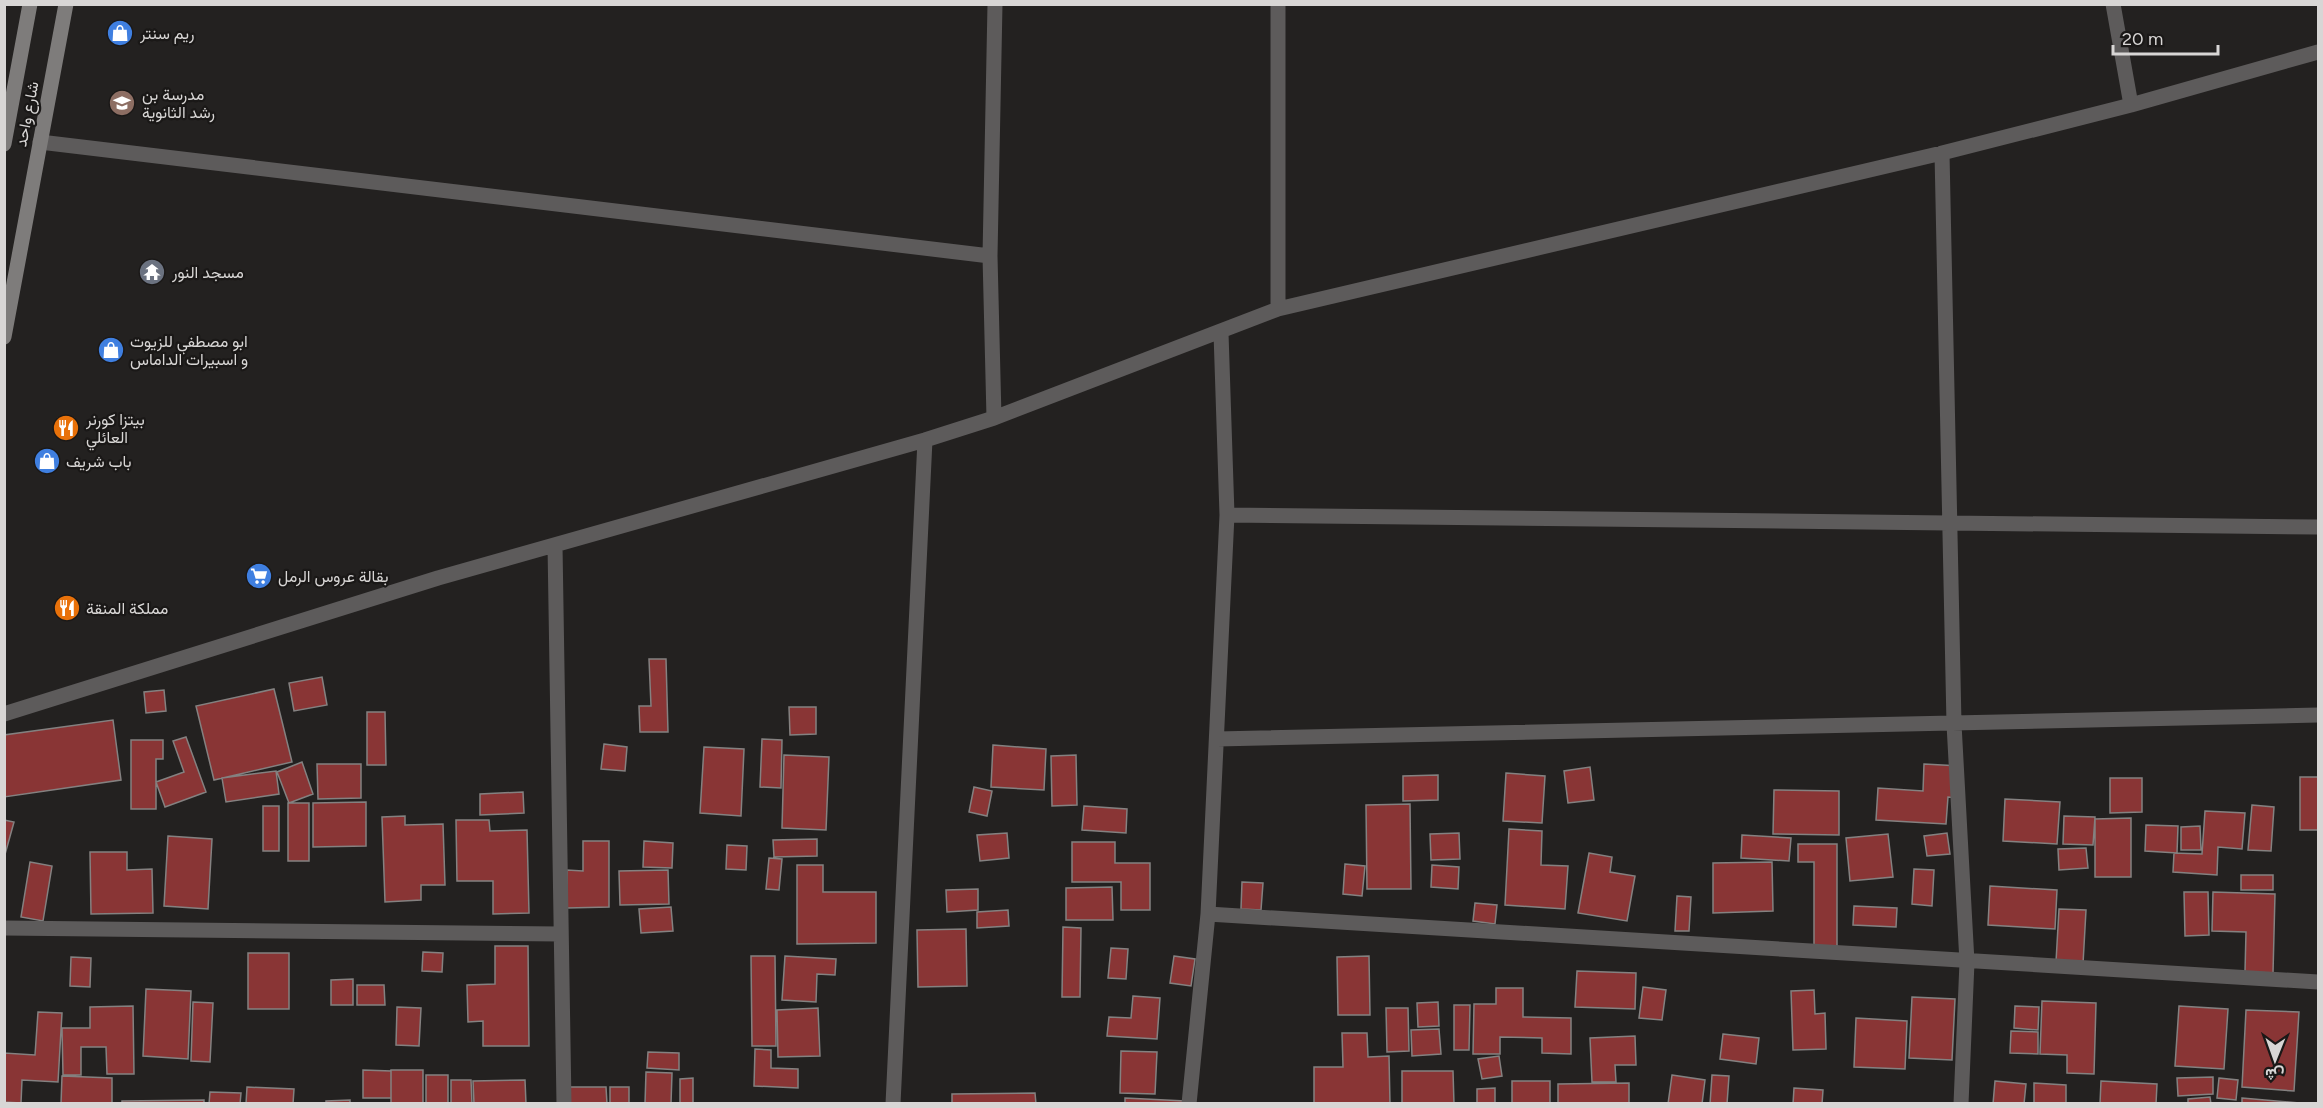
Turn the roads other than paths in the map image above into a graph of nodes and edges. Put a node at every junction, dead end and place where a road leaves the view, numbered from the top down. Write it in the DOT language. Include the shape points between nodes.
graph roads {
  1 [pos="30,4"];
  2 [pos="66,4"];
  3 [pos="995,4"];
  4 [pos="1278,4"];
  5 [pos="2113,4"];
  6 [pos="2319,52"];
  7 [pos="2131,105"];
  8 [pos="40,142"];
  9 [pos="4,144"];
  10 [pos="1942,153"];
  11 [pos="990,256"];
  12 [pos="1278,309"];
  13 [pos="1221,333"];
  14 [pos="4,337"];
  15 [pos="994,418"];
  16 [pos="925,440"];
  17 [pos="1227,515"];
  18 [pos="1949,521"];
  19 [pos="2319,527"];
  20 [pos="555,545"];
  21 [pos="4,714"];
  22 [pos="2319,715"];
  23 [pos="1954,724"];
  24 [pos="1217,739"];
  25 [pos="1208,914"];
  26 [pos="4,928"];
  27 [pos="560,934"];
  28 [pos="1967,962"];
  29 [pos="2319,982"];
  30 [pos="564,1104"];
  31 [pos="892,1104"];
  32 [pos="1190,1104"];
  33 [pos="1961,1104"];
  1 -- 9 [label="street, شارع واحد"];
  2 -- 8 [label="street, شارع واحد"];
  3 -- 11 [label="street"];
  4 -- 12 [label="street"];
  5 -- 7 [label="street"];
  6 -- 7 [label="street"];
  7 -- 10 [label="street"];
  8 -- 11 [label="street"];
  8 -- 14 [label="street, شارع واحد"];
  10 -- 12 [label="street"];
  10 -- 18 [label="street"];
  11 -- 15 [label="street"];
  12 -- 13 [label="street"];
  13 -- 15 [label="street"];
  13 -- 17 [label="street"];
  15 -- 16 [label="street"];
  16 -- 20 [label="street"];
  16 -- 31 [label="street"];
  17 -- 18 [label="street"];
  17 -- 24 [label="street"];
  18 -- 19 [label="street"];
  18 -- 23 [label="street"];
  20 -- 21 [label="street"];
  20 -- 27 [label="street"];
  22 -- 23 [label="street"];
  23 -- 24 [label="street"];
  23 -- 28 [label="street"];
  24 -- 25 [label="street"];
  25 -- 28 [label="street"];
  25 -- 32 [label="street"];
  26 -- 27 [label="street"];
  27 -- 30 [label="street"];
  28 -- 29 [label="street"];
  28 -- 33 [label="street"];
}
